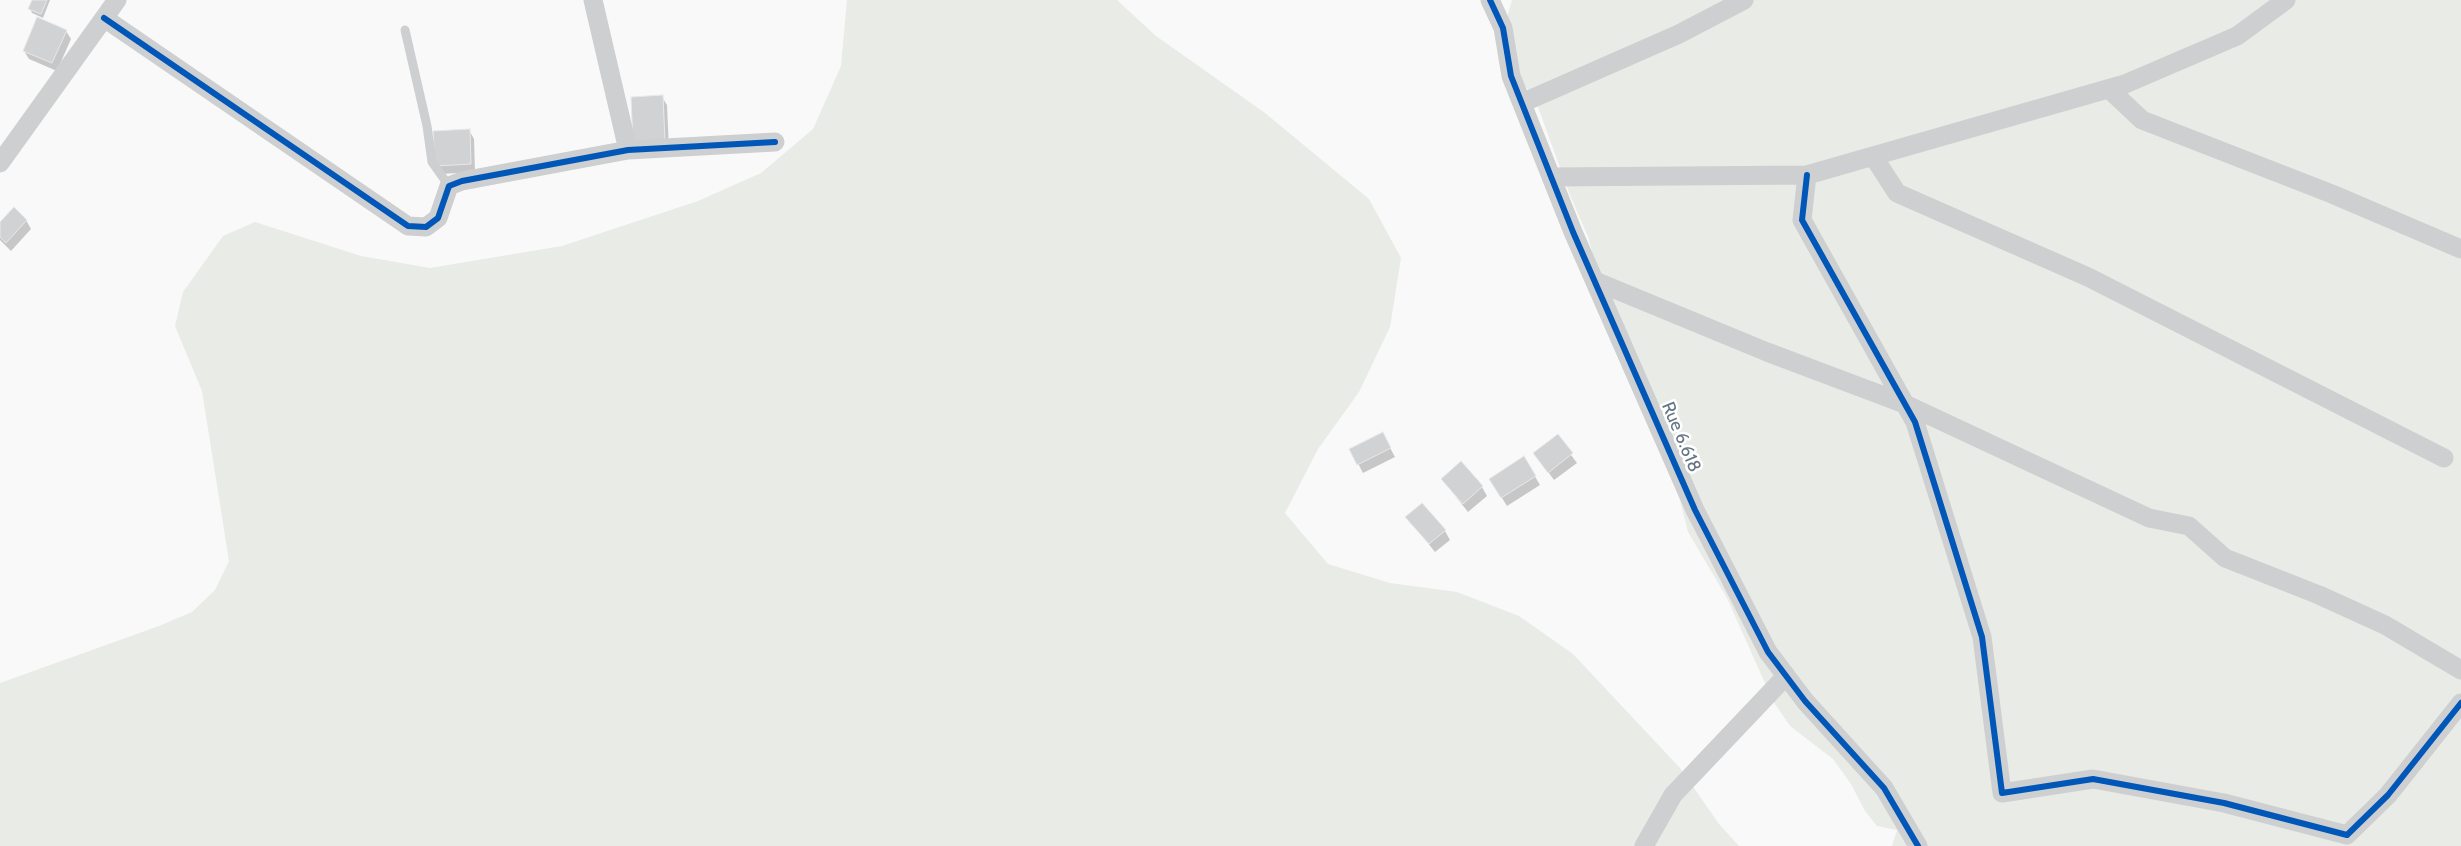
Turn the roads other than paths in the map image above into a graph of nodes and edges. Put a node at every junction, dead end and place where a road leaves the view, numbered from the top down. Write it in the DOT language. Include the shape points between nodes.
graph roads {
  1 [pos="117,0"];
  2 [pos="593,0"];
  3 [pos="1490,0"];
  4 [pos="1744,0"];
  5 [pos="2286,0"];
  6 [pos="104,18"];
  7 [pos="405,30"];
  8 [pos="2109,89"];
  9 [pos="1522,103"];
  10 [pos="775,142"];
  11 [pos="628,150"];
  12 [pos="1873,156"];
  13 [pos="0,163"];
  14 [pos="1807,175"];
  15 [pos="1551,177"];
  16 [pos="449,186"];
  17 [pos="2461,249"];
  18 [pos="1595,281"];
  19 [pos="1905,404"];
  20 [pos="2444,458"];
  21 [pos="2461,670"];
  22 [pos="1786,676"];
  23 [pos="2461,703"];
  24 [pos="1644,846"];
  25 [pos="1918,846"];
  1 -- 6 [label="street"];
  2 -- 11 [label="street"];
  3 -- 9 [label="street, Rue 6.618" via="1503,28 1511,76"];
  4 -- 9 [label="street" via="1679,34"];
  5 -- 8 [label="street" via="2237,36"];
  6 -- 13 [label="street"];
  6 -- 16 [label="street" via="408,226 426,228 438,218"];
  7 -- 16 [label="lane" via="432,162"];
  8 -- 12 [label="street"];
  8 -- 17 [label="street" via="2142,120 2332,194"];
  9 -- 15 [label="street, Rue 6.618"];
  10 -- 11 [label="street"];
  11 -- 16 [label="street"];
  12 -- 14 [label="street"];
  12 -- 20 [label="street" via="1897,193 2088,277"];
  14 -- 15 [label="street"];
  14 -- 19 [label="street" via="1802,220"];
  15 -- 18 [label="street, Rue 6.618"];
  18 -- 19 [label="street" via="1767,352"];
  18 -- 22 [label="street, Rue 6.618" via="1695,510 1768,652"];
  19 -- 21 [label="street" via="2149,518 2188,526 2225,558 2385,625"];
  19 -- 23 [label="street" via="1915,422 1982,637 2002,793 2093,779 2224,802 2347,835 2388,795"];
  22 -- 24 [label="street" via="1673,795"];
  22 -- 25 [label="street, Rue 6.618" via="1884,788"];
}
